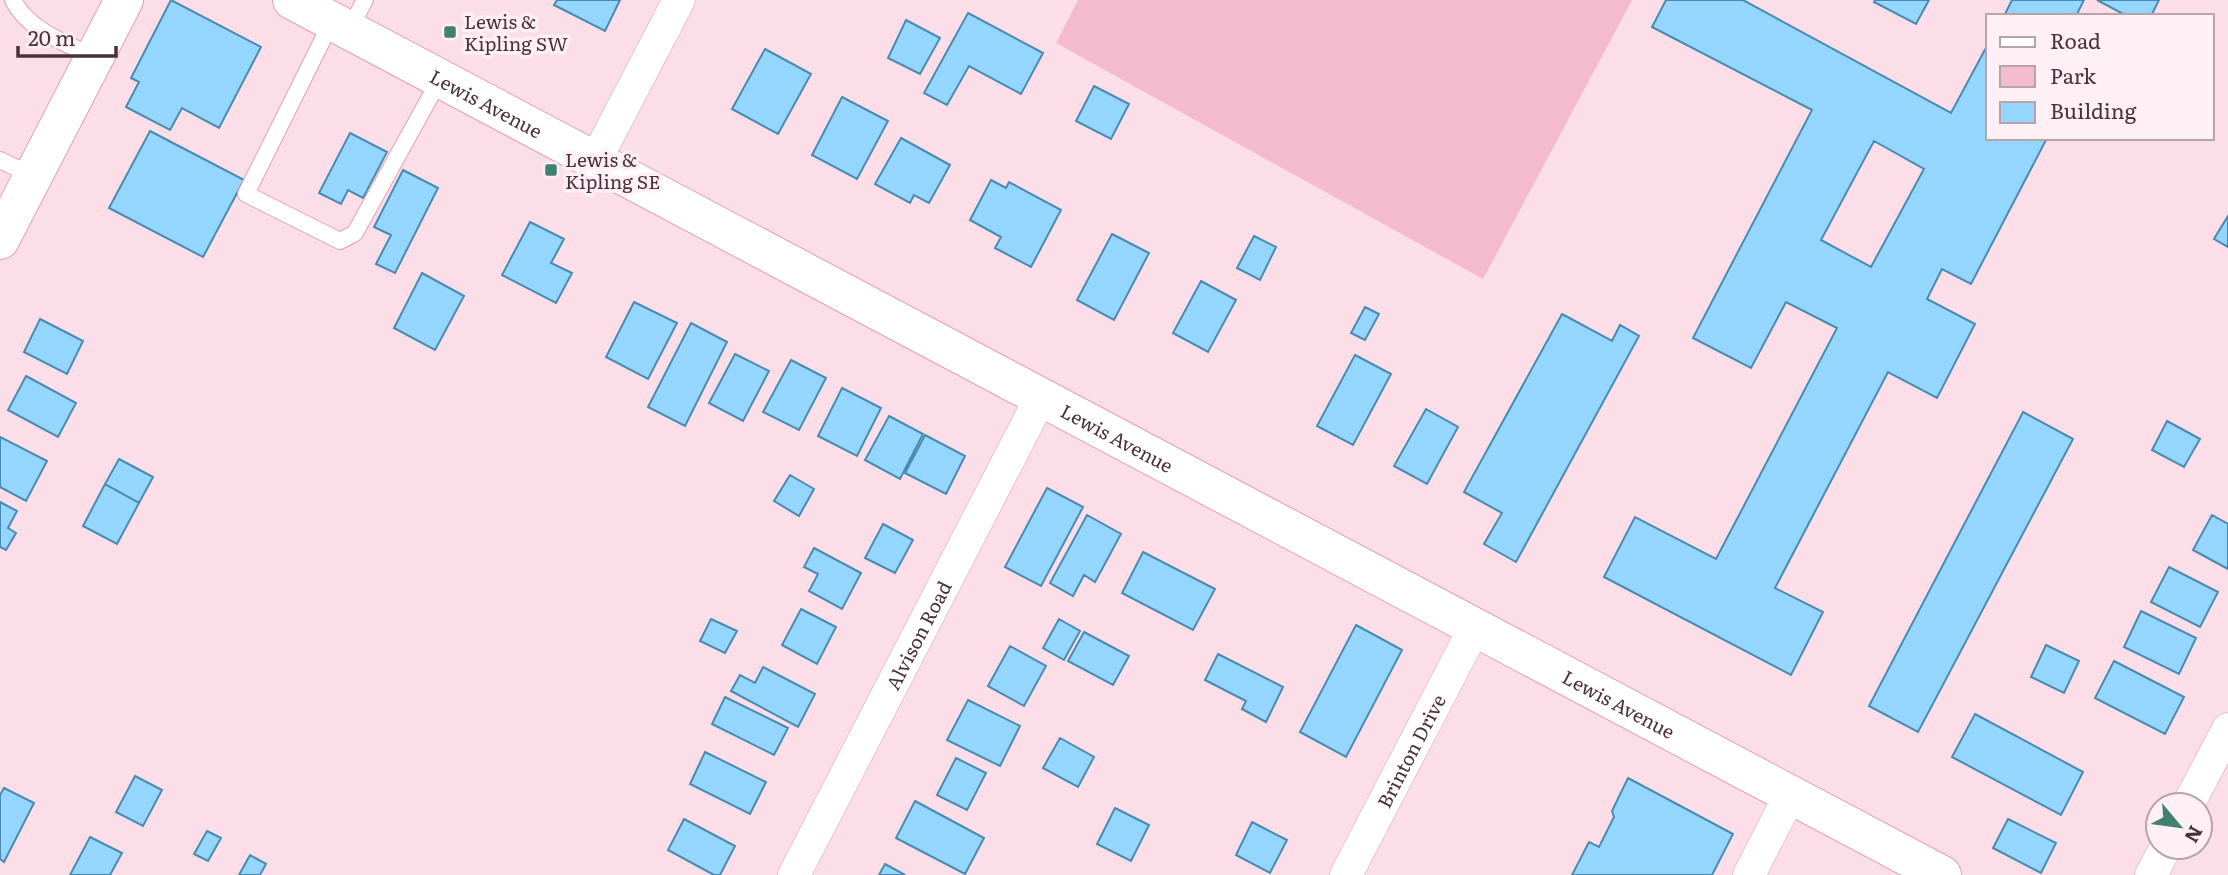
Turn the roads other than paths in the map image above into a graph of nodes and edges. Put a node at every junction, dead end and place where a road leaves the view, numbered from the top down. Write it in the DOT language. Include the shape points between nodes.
graph roads {
  1 [pos="13,0"];
  2 [pos="124,0"];
  3 [pos="292,0"];
  4 [pos="679,0"];
  5 [pos="349,17"];
  6 [pos="94,57"];
  7 [pos="440,78"];
  8 [pos="595,160"];
  9 [pos="16,168"];
  10 [pos="0,240"];
  11 [pos="1041,397"];
  12 [pos="1475,627"];
  13 [pos="2228,729"];
  14 [pos="2195,791"];
  15 [pos="1790,795"];
  16 [pos="794,875"];
  17 [pos="1346,875"];
  18 [pos="1749,875"];
  19 [pos="1942,875"];
  1 -- 6 [label="lane" via="20,14"];
  2 -- 6 [label="main road"];
  3 -- 5 [label="main road, Lewis Avenue"];
  4 -- 8 [label="street"];
  5 -- 7 [label="main road, Lewis Avenue"];
  5 -- 7 [label="lane" via="246,194 340,241 355,233"];
  6 -- 9 [label="main road"];
  7 -- 8 [label="main road, Lewis Avenue"];
  8 -- 11 [label="main road, Lewis Avenue"];
  9 -- 10 [label="main road"];
  11 -- 12 [label="main road, Lewis Avenue"];
  11 -- 16 [label="street, Alvison Road"];
  12 -- 15 [label="main road, Lewis Avenue"];
  12 -- 17 [label="street, Brinton Drive"];
  13 -- 14 [label="street"];
  15 -- 18 [label="street"];
  15 -- 19 [label="main road, Lewis Avenue"];
}
